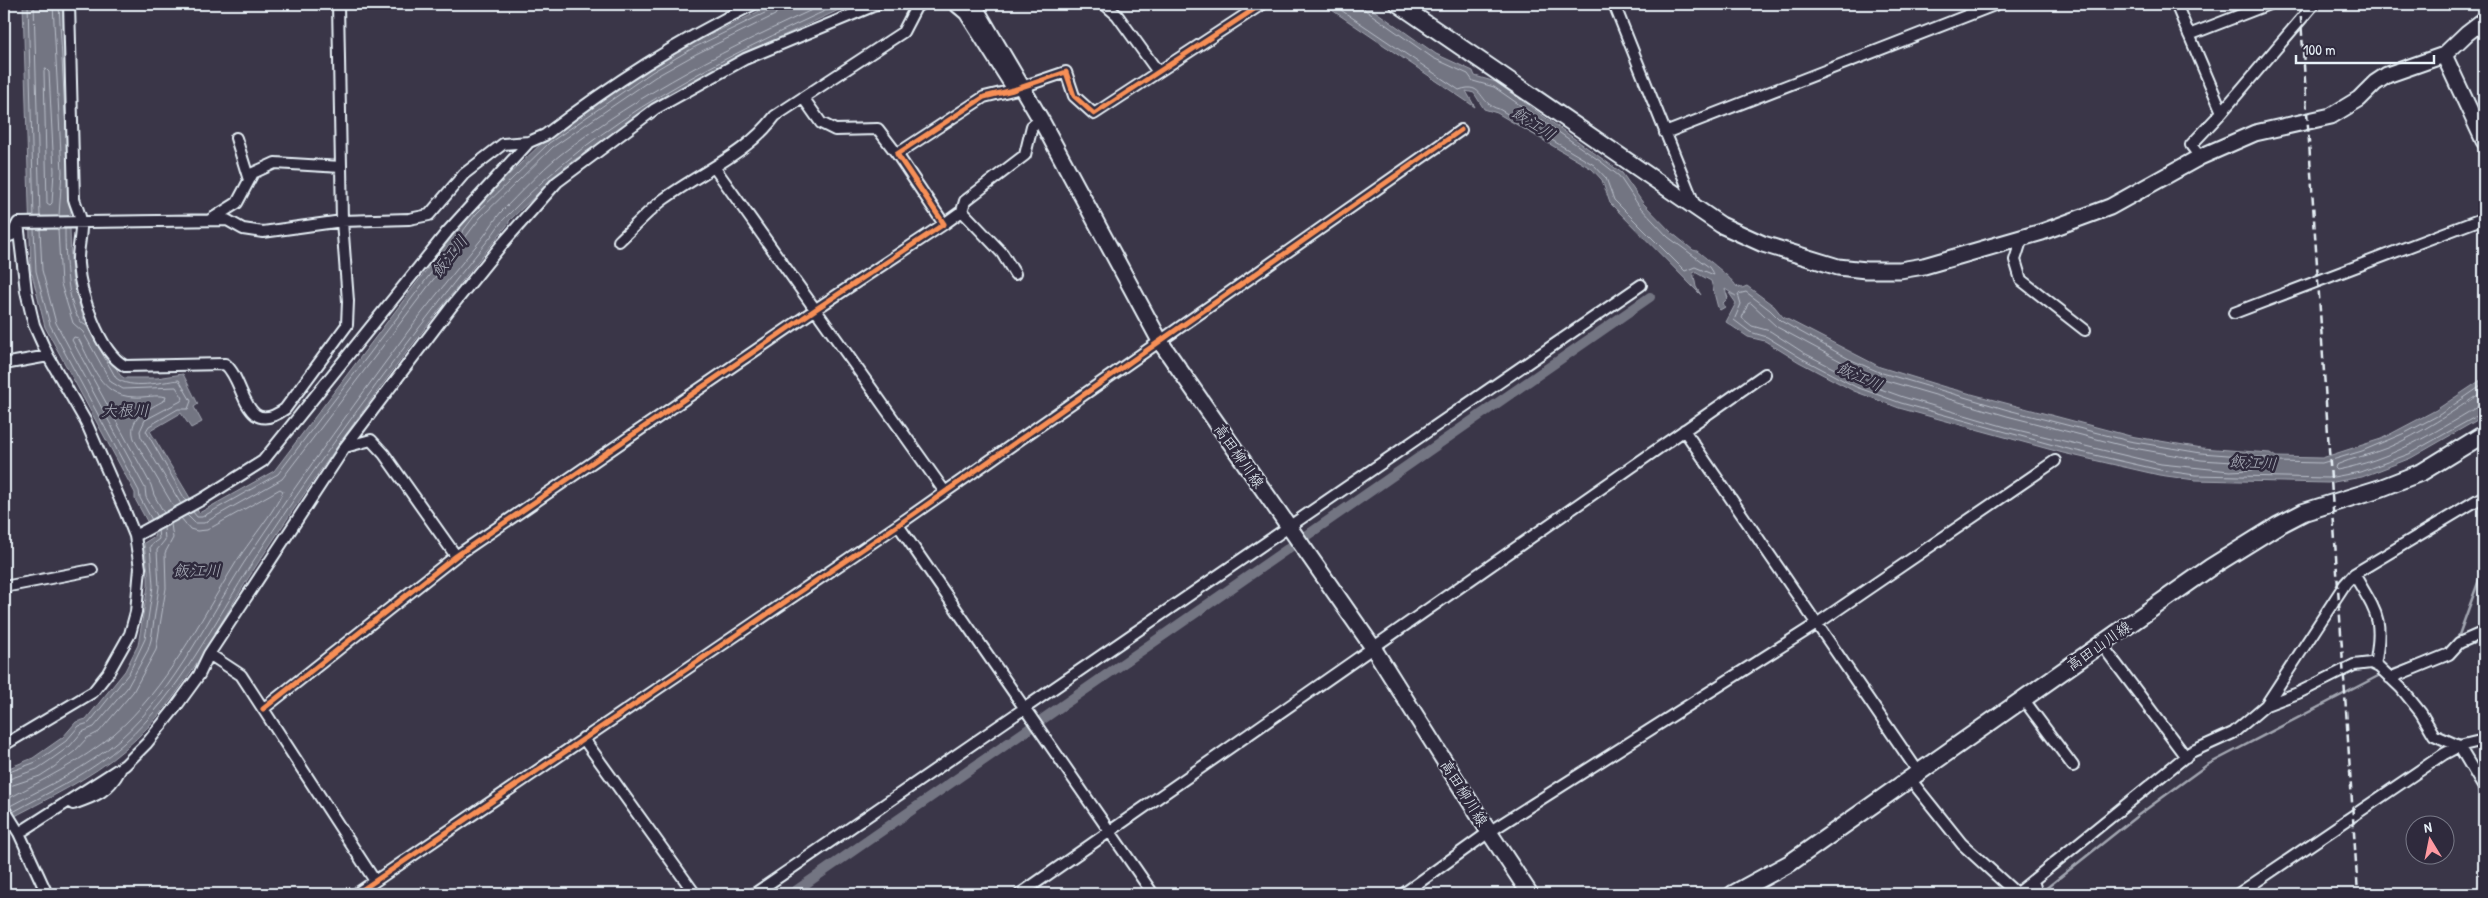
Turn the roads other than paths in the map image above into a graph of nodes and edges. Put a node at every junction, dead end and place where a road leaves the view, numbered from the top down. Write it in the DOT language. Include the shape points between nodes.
graph roads {
  1 [pos="68,4"];
  2 [pos="338,4"];
  3 [pos="754,4"];
  4 [pos="878,4"];
  5 [pos="921,4"];
  6 [pos="953,4"];
  7 [pos="973,4"];
  8 [pos="1104,4"];
  9 [pos="1262,4"];
  10 [pos="1398,4"];
  11 [pos="1614,4"];
  12 [pos="1997,4"];
  13 [pos="2176,4"];
  14 [pos="2269,4"];
  15 [pos="2314,4"];
  16 [pos="2484,20"];
  17 [pos="2189,35"];
  18 [pos="2444,55"];
  19 [pos="1158,72"];
  20 [pos="1018,89"];
  21 [pos="804,98"];
  22 [pos="2222,112"];
  23 [pos="1041,120"];
  24 [pos="1461,130"];
  25 [pos="1664,133"];
  26 [pos="236,138"];
  27 [pos="2484,141"];
  28 [pos="529,142"];
  29 [pos="897,154"];
  30 [pos="2200,157"];
  31 [pos="341,167"];
  32 [pos="714,167"];
  33 [pos="249,180"];
  34 [pos="1696,206"];
  35 [pos="962,211"];
  36 [pos="2484,218"];
  37 [pos="209,220"];
  38 [pos="342,220"];
  39 [pos="79,221"];
  40 [pos="22,223"];
  41 [pos="944,224"];
  42 [pos="4,238"];
  43 [pos="2022,238"];
  44 [pos="619,241"];
  45 [pos="1015,274"];
  46 [pos="1641,285"];
  47 [pos="816,308"];
  48 [pos="2234,313"];
  49 [pos="2085,330"];
  50 [pos="1161,343"];
  51 [pos="48,356"];
  52 [pos="4,364"];
  53 [pos="1765,374"];
  54 [pos="1684,430"];
  55 [pos="2484,434"];
  56 [pos="345,447"];
  57 [pos="2055,461"];
  58 [pos="945,492"];
  59 [pos="2484,496"];
  60 [pos="898,525"];
  61 [pos="1290,529"];
  62 [pos="138,534"];
  63 [pos="456,556"];
  64 [pos="92,570"];
  65 [pos="2354,574"];
  66 [pos="4,587"];
  67 [pos="1815,625"];
  68 [pos="2484,632"];
  69 [pos="2102,644"];
  70 [pos="1372,646"];
  71 [pos="209,654"];
  72 [pos="2375,665"];
  73 [pos="2390,678"];
  74 [pos="2024,700"];
  75 [pos="2266,705"];
  76 [pos="263,709"];
  77 [pos="1027,711"];
  78 [pos="584,738"];
  79 [pos="2484,740"];
  80 [pos="4,745"];
  81 [pos="2459,746"];
  82 [pos="2186,756"];
  83 [pos="2073,766"];
  84 [pos="1915,776"];
  85 [pos="2484,788"];
  86 [pos="4,809"];
  87 [pos="17,831"];
  88 [pos="1111,832"];
  89 [pos="1489,832"];
  90 [pos="375,881"];
  91 [pos="2033,881"];
  92 [pos="47,894"];
  93 [pos="356,894"];
  94 [pos="694,894"];
  95 [pos="754,894"];
  96 [pos="1020,894"];
  97 [pos="1153,894"];
  98 [pos="1403,894"];
  99 [pos="1530,894"];
  100 [pos="1733,894"];
  101 [pos="2016,894"];
  102 [pos="2037,894"];
  103 [pos="2238,894"];
  1 -- 39 [label="street" via="74,199"];
  2 -- 31 [label="street"];
  3 -- 28 [label="street" via="678,43 590,100 545,135"];
  4 -- 56 [label="street" via="737,63 655,109 557,182 457,299"];
  5 -- 21 [label="street" via="916,7 903,32"];
  6 -- 20 [label="street" via="965,14"];
  7 -- 20 [label="street, 高田柳川線"];
  8 -- 19 [label="street" via="1117,15"];
  9 -- 19 [label="street"];
  10 -- 34 [label="street"];
  11 -- 25 [label="street"];
  12 -- 25 [label="street"];
  13 -- 17 [label="street"];
  14 -- 17 [label="street"];
  15 -- 22 [label="street"];
  16 -- 18 [label="street"];
  17 -- 22 [label="street"];
  18 -- 27 [label="street"];
  18 -- 30 [label="street" via="2387,75 2359,99 2331,116 2255,133"];
  19 -- 20 [label="street" via="1094,114 1074,96 1066,72"];
  20 -- 23 [label="street, 高田柳川線"];
  20 -- 29 [label="street" via="984,97"];
  21 -- 29 [label="street" via="821,123 836,130 878,129"];
  21 -- 32 [label="street" via="775,116 764,132 747,146"];
  22 -- 30 [label="street" via="2191,145"];
  23 -- 35 [label="street" via="1032,126 1025,155 965,200"];
  23 -- 50 [label="street, 高田柳川線"];
  24 -- 50 [label="street"];
  25 -- 34 [label="street"];
  26 -- 33 [label="street"];
  28 -- 38 [label="street" via="502,144 464,174 429,215 408,219"];
  28 -- 62 [label="street" via="447,232 263,461"];
  29 -- 41 [label="street"];
  30 -- 43 [label="street" via="2110,207"];
  31 -- 33 [label="street" via="275,163 253,173"];
  31 -- 38 [label="street"];
  32 -- 44 [label="street" via="663,199"];
  32 -- 47 [label="street"];
  33 -- 37 [label="street" via="237,203"];
  34 -- 43 [label="street" via="1721,225 1763,244 1838,267 1866,270 1924,266"];
  35 -- 41 [label="street"];
  35 -- 45 [label="street" via="1002,253"];
  36 -- 48 [label="street"];
  37 -- 38 [label="street" via="227,220 243,229 262,232"];
  37 -- 39 [label="street"];
  38 -- 39 [label="street" via="347,325 284,409 266,418 249,409 231,369 225,364 125,366 116,361 96,328 84,299 77,263"];
  39 -- 40 [label="street"];
  40 -- 42 [label="street"];
  40 -- 51 [label="street" via="26,291 34,325"];
  41 -- 47 [label="street"];
  43 -- 49 [label="street" via="2015,260 2021,280"];
  46 -- 61 [label="street"];
  47 -- 58 [label="street"];
  47 -- 63 [label="street"];
  50 -- 58 [label="street"];
  50 -- 61 [label="street, 高田柳川線"];
  51 -- 52 [label="street"];
  51 -- 62 [label="street" via="86,422"];
  53 -- 54 [label="street"];
  54 -- 67 [label="street"];
  54 -- 70 [label="street"];
  55 -- 69 [label="main road, 高田山川線" via="2422,472 2304,512 2277,526 2211,567"];
  56 -- 63 [label="street" via="371,440"];
  56 -- 71 [label="street"];
  57 -- 67 [label="street"];
  58 -- 60 [label="street"];
  59 -- 65 [label="street"];
  60 -- 77 [label="street"];
  60 -- 78 [label="street"];
  61 -- 70 [label="street, 高田柳川線"];
  61 -- 77 [label="street"];
  62 -- 80 [label="street" via="140,568 136,612 130,634 108,673 94,692"];
  63 -- 76 [label="street"];
  64 -- 66 [label="street"];
  65 -- 72 [label="street" via="2378,618 2380,637"];
  65 -- 75 [label="street"];
  67 -- 84 [label="street"];
  67 -- 89 [label="street"];
  68 -- 73 [label="street" via="2459,642 2450,654"];
  69 -- 74 [label="main road, 高田山川線"];
  69 -- 82 [label="street"];
  70 -- 88 [label="street"];
  70 -- 89 [label="street, 高田柳川線"];
  71 -- 76 [label="street" via="241,675"];
  71 -- 87 [label="street" via="199,675 175,708 147,743 122,767 58,809"];
  72 -- 73 [label="street"];
  72 -- 75 [label="street" via="2363,662 2354,665"];
  73 -- 81 [label="street" via="2421,713 2434,735"];
  74 -- 83 [label="street"];
  74 -- 84 [label="main road, 高田山川線"];
  75 -- 82 [label="street" via="2243,726"];
  76 -- 90 [label="street"];
  77 -- 88 [label="street"];
  77 -- 95 [label="street"];
  78 -- 90 [label="street"];
  78 -- 94 [label="street"];
  79 -- 81 [label="street"];
  81 -- 85 [label="street"];
  81 -- 103 [label="street"];
  82 -- 91 [label="street"];
  84 -- 100 [label="main road, 高田山川線" via="1790,863"];
  84 -- 101 [label="street" via="1962,844"];
  86 -- 87 [label="street"];
  87 -- 92 [label="street"];
  88 -- 96 [label="street"];
  88 -- 97 [label="street"];
  89 -- 98 [label="street"];
  89 -- 99 [label="street, 高田柳川線"];
  90 -- 93 [label="street"];
  91 -- 101 [label="street"];
  91 -- 102 [label="street"];
}
